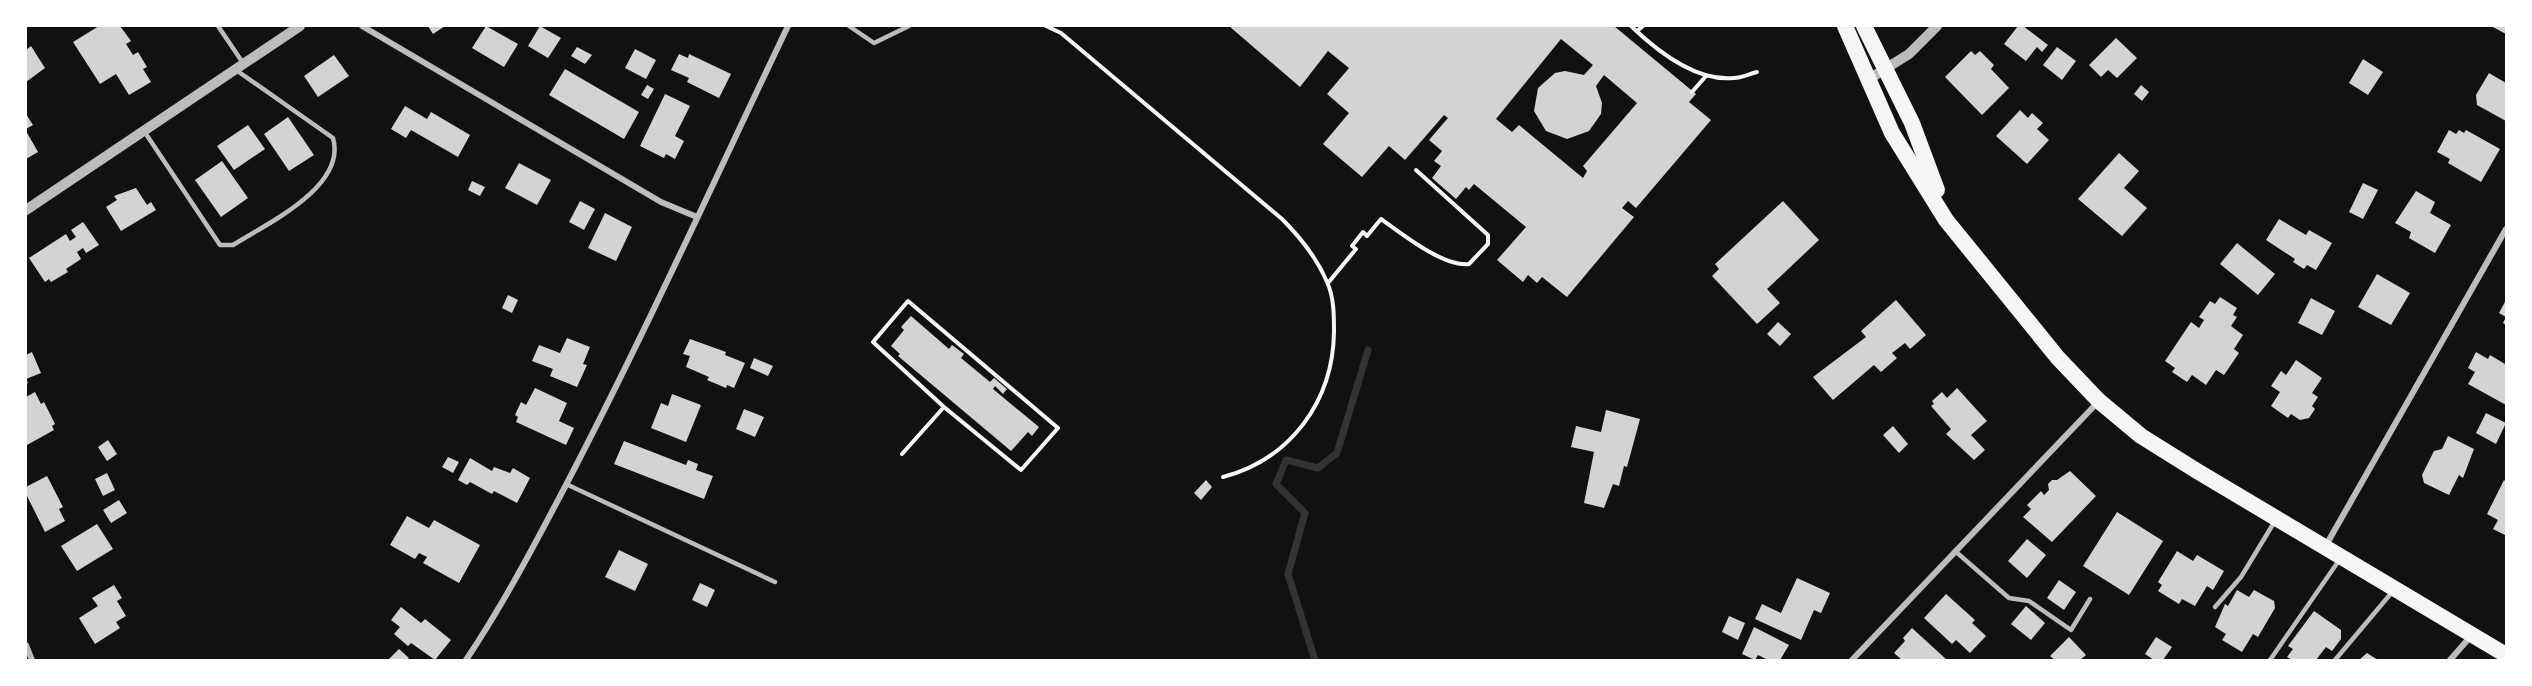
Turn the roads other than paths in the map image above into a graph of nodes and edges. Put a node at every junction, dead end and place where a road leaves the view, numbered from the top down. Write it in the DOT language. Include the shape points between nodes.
graph roads {
  1 [pos="218,26"];
  2 [pos="300,26"];
  3 [pos="362,26"];
  4 [pos="788,26"];
  5 [pos="849,26"];
  6 [pos="909,26"];
  7 [pos="1845,26"];
  8 [pos="1864,26"];
  9 [pos="1937,26"];
  10 [pos="239,66"];
  11 [pos="1885,69"];
  12 [pos="1869,79"];
  13 [pos="144,130"];
  14 [pos="26,210"];
  15 [pos="697,217"];
  16 [pos="1946,220"];
  17 [pos="2506,229"];
  18 [pos="2099,401"];
  19 [pos="566,484"];
  20 [pos="2277,519"];
  21 [pos="2325,547"];
  22 [pos="1955,551"];
  23 [pos="2342,558"];
  24 [pos="775,582"];
  25 [pos="2394,589"];
  26 [pos="2090,599"];
  27 [pos="2215,607"];
  28 [pos="2471,634"];
  29 [pos="26,645"];
  30 [pos="2506,655"];
  31 [pos="1858,659"];
  32 [pos="2271,659"];
  33 [pos="32,660"];
  34 [pos="466,660"];
  35 [pos="2335,660"];
  36 [pos="2450,660"];
  1 -- 10 [label="lane"];
  2 -- 10 [label="street"];
  3 -- 15 [label="street" via="661,202"];
  4 -- 15 [label="street"];
  5 -- 6 [label="lane" via="874,43"];
  7 -- 12 [label="highway"];
  8 -- 11 [label="highway"];
  9 -- 11 [label="street" via="1909,54"];
  10 -- 13 [label="street"];
  10 -- 13 [label="lane" via="333,138 336,147 329,168 320,186 305,199 233,245 220,245"];
  11 -- 12 [label="street"];
  11 -- 16 [label="highway" via="1929,167"];
  12 -- 16 [label="highway" via="1892,133"];
  13 -- 14 [label="street"];
  15 -- 19 [label="street"];
  16 -- 18 [label="highway" via="2058,358"];
  17 -- 21 [label="street"];
  18 -- 20 [label="highway" via="2141,436"];
  18 -- 22 [label="street"];
  19 -- 24 [label="lane"];
  19 -- 34 [label="street" via="524,567"];
  20 -- 21 [label="highway"];
  20 -- 27 [label="lane" via="2241,577"];
  21 -- 23 [label="highway"];
  22 -- 26 [label="lane" via="2009,598 2029,601 2071,630"];
  22 -- 31 [label="street"];
  23 -- 25 [label="highway"];
  23 -- 32 [label="lane"];
  25 -- 28 [label="highway"];
  25 -- 35 [label="lane"];
  28 -- 30 [label="highway"];
  28 -- 36 [label="street"];
  29 -- 33 [label="street"];
}
